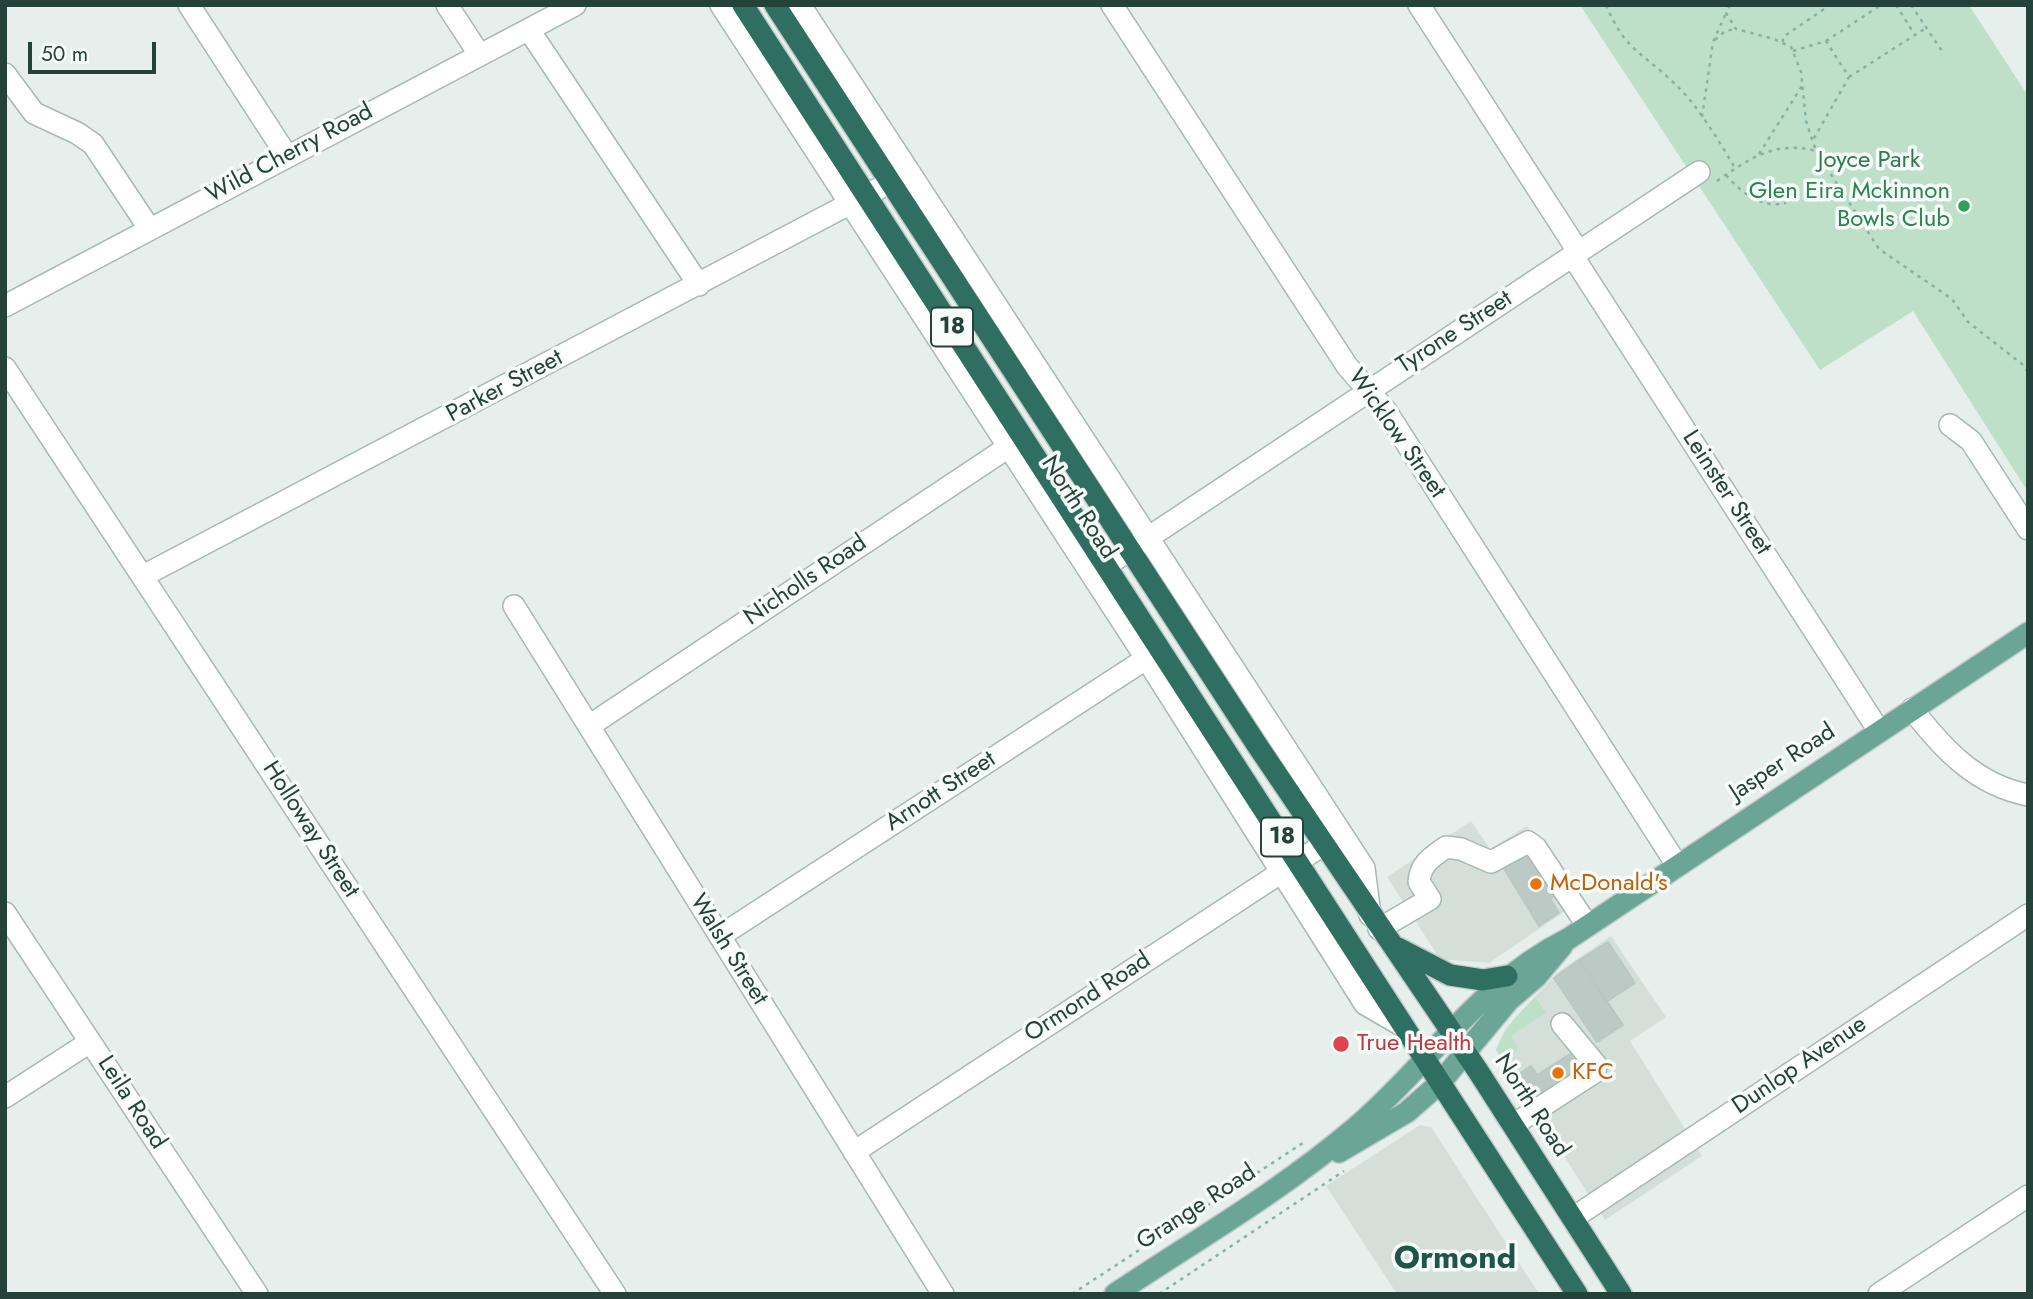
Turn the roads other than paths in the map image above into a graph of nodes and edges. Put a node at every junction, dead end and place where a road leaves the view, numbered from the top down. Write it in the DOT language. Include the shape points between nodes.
graph roads {
  1 [pos="189,5"];
  2 [pos="447,5"];
  3 [pos="575,5"];
  4 [pos="721,5"];
  5 [pos="743,5"];
  6 [pos="775,5"];
  7 [pos="800,5"];
  8 [pos="1112,5"];
  9 [pos="1419,5"];
  10 [pos="529,30"];
  11 [pos="479,54"];
  12 [pos="5,74"];
  13 [pos="287,156"];
  14 [pos="1707,177"];
  15 [pos="891,182"];
  16 [pos="858,202"];
  17 [pos="149,228"];
  18 [pos="1575,253"];
  19 [pos="699,285"];
  20 [pos="5,306"];
  21 [pos="5,368"];
  22 [pos="1368,390"];
  23 [pos="1950,425"];
  24 [pos="1016,442"];
  25 [pos="2028,528"];
  26 [pos="1138,544"];
  27 [pos="1107,565"];
  28 [pos="144,576"];
  29 [pos="514,606"];
  30 [pos="2028,633"];
  31 [pos="1154,654"];
  32 [pos="1912,709"];
  33 [pos="589,726"];
  34 [pos="1879,731"];
  35 [pos="2028,795"];
  36 [pos="1323,845"];
  37 [pos="1677,864"];
  38 [pos="1290,867"];
  39 [pos="5,913"];
  40 [pos="2028,915"];
  41 [pos="1375,922"];
  42 [pos="1587,925"];
  43 [pos="720,936"];
  44 [pos="1568,939"];
  45 [pos="1393,947"];
  46 [pos="1507,976"];
  47 [pos="1562,1024"];
  48 [pos="1451,1031"];
  49 [pos="90,1042"];
  50 [pos="1465,1053"];
  51 [pos="1425,1060"];
  52 [pos="1440,1083"];
  53 [pos="5,1097"];
  54 [pos="1518,1133"];
  55 [pos="854,1152"];
  56 [pos="1492,1163"];
  57 [pos="1308,1166"];
  58 [pos="2028,1196"];
  59 [pos="1573,1218"];
  60 [pos="257,1294"];
  61 [pos="615,1294"];
  62 [pos="943,1294"];
  63 [pos="1115,1294"];
  64 [pos="1577,1294"];
  65 [pos="1621,1294"];
  66 [pos="1879,1294"];
  1 -- 13 [label="street"];
  2 -- 11 [label="street"];
  3 -- 10 [label="street, Wild Cherry Road"];
  4 -- 16 [label="street, North Road"];
  5 -- 16 [label="highway, North Road / 18"];
  6 -- 15 [label="highway, North Road / 18"];
  7 -- 26 [label="street, North Road"];
  8 -- 22 [label="street, Wicklow Street" via="1339,354"];
  9 -- 18 [label="street, Leinster Street"];
  10 -- 11 [label="street, Wild Cherry Road"];
  10 -- 19 [label="street"];
  11 -- 13 [label="street, Wild Cherry Road"];
  12 -- 17 [label="street" via="34,113 93,144"];
  13 -- 17 [label="street, Wild Cherry Road"];
  14 -- 18 [label="street, Tyrone Street"];
  15 -- 16 [label="street, Parker Street"];
  15 -- 26 [label="highway, North Road / 18"];
  16 -- 19 [label="street, Parker Street"];
  16 -- 24 [label="highway, North Road / 18"];
  17 -- 20 [label="street, Wild Cherry Road"];
  18 -- 22 [label="street, Tyrone Street"];
  18 -- 34 [label="street, Leinster Street"];
  19 -- 28 [label="street, Parker Street"];
  21 -- 28 [label="street, Holloway Street"];
  22 -- 26 [label="street, Tyrone Street"];
  22 -- 37 [label="street, Wicklow Street" via="1386,411"];
  23 -- 25 [label="street" via="1971,441"];
  24 -- 27 [label="highway, North Road / 18"];
  24 -- 31 [label="street, North Road"];
  24 -- 33 [label="street, Nicholls Road"];
  26 -- 27 [label="street, Tyrone Street"];
  26 -- 36 [label="highway, North Road / 18"];
  26 -- 41 [label="street, North Road" via="1364,868"];
  27 -- 31 [label="highway, North Road / 18"];
  28 -- 61 [label="street, Holloway Street"];
  29 -- 33 [label="street, Walsh Street"];
  30 -- 32 [label="main road, Jasper Road"];
  31 -- 38 [label="highway, North Road / 18"];
  31 -- 43 [label="street, Arnott Street"];
  32 -- 34 [label="main road, Jasper Road"];
  32 -- 35 [label="street" via="1968,769 2000,787"];
  33 -- 43 [label="street, Walsh Street"];
  34 -- 37 [label="main road, Jasper Road"];
  36 -- 38 [label="street, Ormond Road"];
  36 -- 41 [label="highway, North Road / 18"];
  37 -- 42 [label="main road, Jasper Road"];
  38 -- 51 [label="highway, North Road / 18"];
  38 -- 55 [label="street, Ormond Road"];
  39 -- 49 [label="street, Leila Road"];
  40 -- 59 [label="street, Dunlop Avenue"];
  41 -- 42 [label="street" via="1430,899 1419,882 1420,873 1426,862 1446,847 1491,862 1528,842"];
  41 -- 45 [label="highway, North Road / 18"];
  42 -- 44 [label="main road, Jasper Road"];
  43 -- 55 [label="street, Walsh Street"];
  44 -- 46 [label="main road, Jasper Road" via="1533,956"];
  44 -- 50 [label="main road, Jasper Road"];
  45 -- 46 [label="highway" via="1451,975 1483,980"];
  45 -- 48 [label="highway, North Road / 18"];
  46 -- 48 [label="main road, Jasper Road"];
  47 -- 54 [label="street" via="1596,1065 1595,1072"];
  48 -- 50 [label="highway, North Road / 18"];
  48 -- 51 [label="main road, Grange Road"];
  49 -- 53 [label="street"];
  49 -- 60 [label="street, Leila Road"];
  50 -- 52 [label="main road, Jasper Road"];
  50 -- 54 [label="highway, North Road / 18"];
  51 -- 52 [label="highway, North Road / 18"];
  51 -- 57 [label="main road, Grange Road" via="1395,1093"];
  52 -- 56 [label="highway, North Road / 18"];
  52 -- 57 [label="main road, Grange Road" via="1408,1112"];
  54 -- 56 [label="highway"];
  54 -- 59 [label="highway, North Road / 18"];
  55 -- 62 [label="street, Walsh Street"];
  56 -- 64 [label="highway, North Road / 18"];
  57 -- 63 [label="main road, Grange Road"];
  58 -- 66 [label="street"];
  59 -- 65 [label="highway, North Road / 18"];
}
